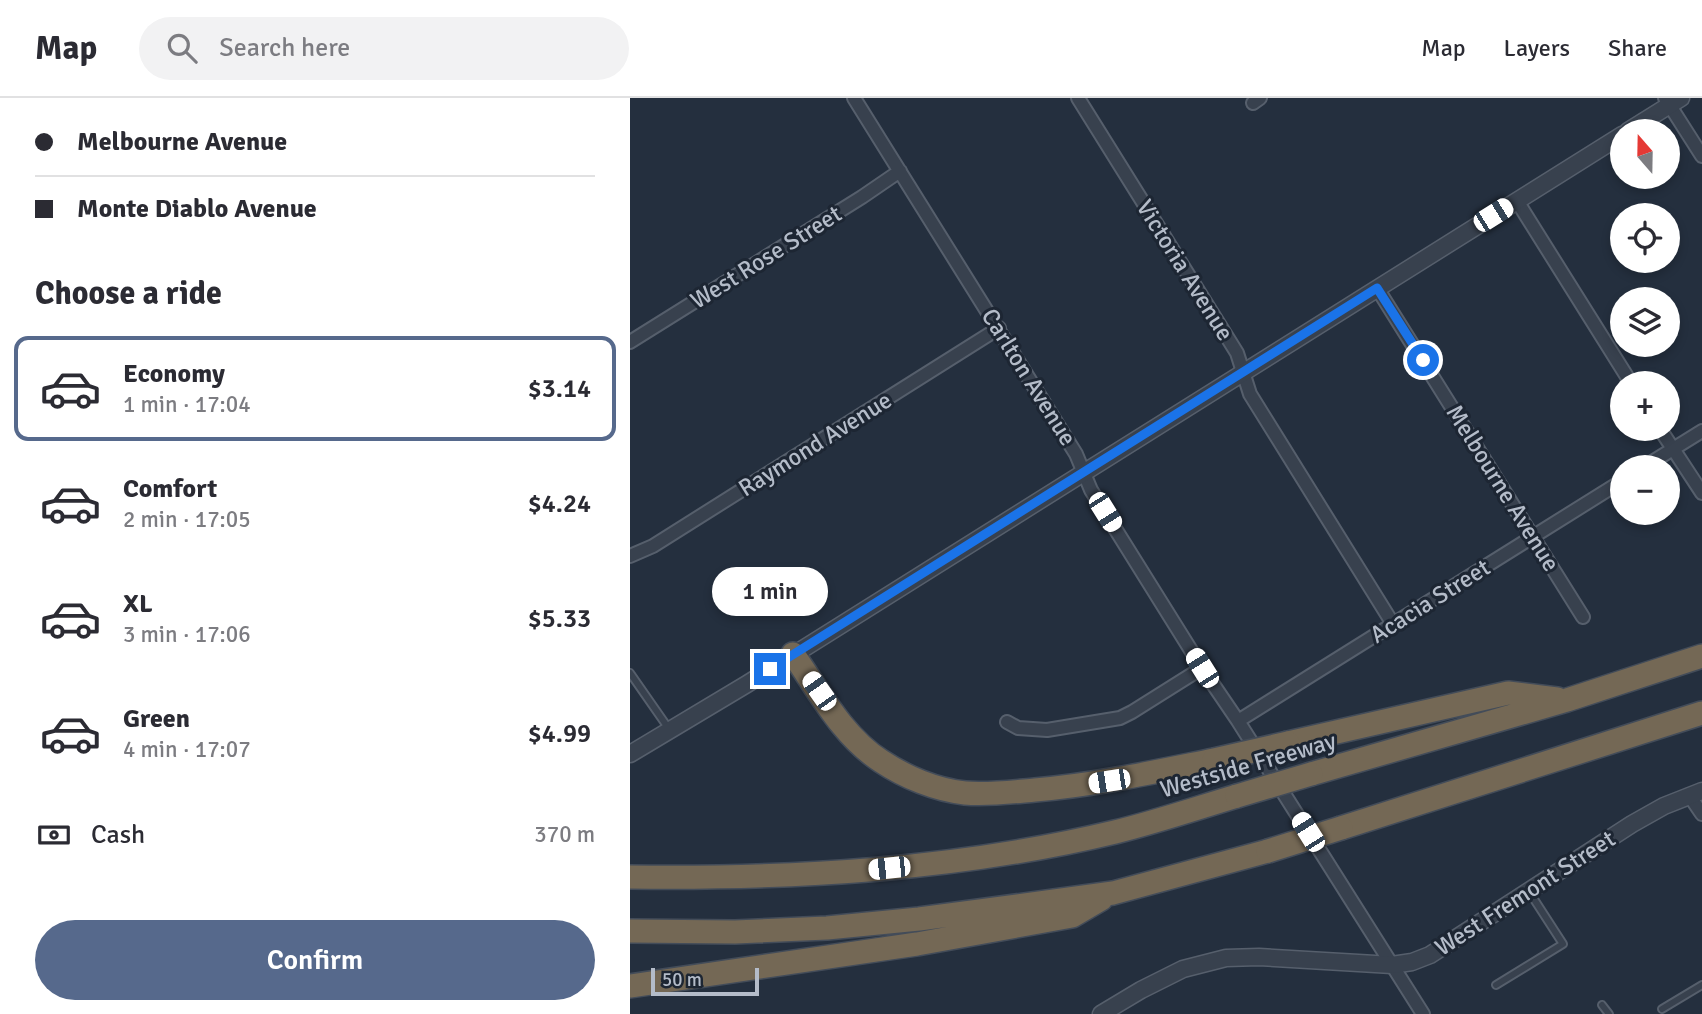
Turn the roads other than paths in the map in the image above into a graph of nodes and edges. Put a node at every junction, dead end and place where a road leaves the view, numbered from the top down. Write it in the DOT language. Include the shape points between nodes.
graph roads {
  1 [pos="854,98"];
  2 [pos="1078,98"];
  3 [pos="1672,100"];
  4 [pos="1645,119"];
  5 [pos="1610,143"];
  6 [pos="1702,156"];
  7 [pos="900,171"];
  8 [pos="1517,201"];
  9 [pos="1377,288"];
  10 [pos="999,328"];
  11 [pos="630,342"];
  12 [pos="1623,371"];
  13 [pos="1243,373"];
  14 [pos="1702,430"];
  15 [pos="1668,441"];
  16 [pos="1673,449"];
  17 [pos="1663,455"];
  18 [pos="1084,472"];
  19 [pos="1610,489"];
  20 [pos="1702,493"];
  21 [pos="1533,537"];
  22 [pos="630,556"];
  23 [pos="1583,617"];
  24 [pos="1394,624"];
  25 [pos="793,654"];
  26 [pos="1702,656"];
  27 [pos="1202,668"];
  28 [pos="630,674"];
  29 [pos="1567,700"];
  30 [pos="1702,713"];
  31 [pos="1238,721"];
  32 [pos="1007,722"];
  33 [pos="670,730"];
  34 [pos="630,754"];
  35 [pos="1696,793"];
  36 [pos="1702,814"];
  37 [pos="630,877"];
  38 [pos="1529,891"];
  39 [pos="1113,893"];
  40 [pos="630,931"];
  41 [pos="1392,965"];
  42 [pos="1496,985"];
  43 [pos="1702,985"];
  44 [pos="630,986"];
  45 [pos="1602,1005"];
  46 [pos="1662,1009"];
  47 [pos="1101,1014"];
  48 [pos="1423,1014"];
  49 [pos="1609,1014"];
  1 -- 7 [label="street, Carlton Avenue"];
  2 -- 13 [label="street, Victoria Avenue" via="1237,352"];
  3 -- 4 [label="street"];
  3 -- 6 [label="street"];
  5 -- 8 [label="street"];
  7 -- 10 [label="street, Carlton Avenue"];
  7 -- 11 [label="street, West Rose Street"];
  8 -- 9 [label="street"];
  8 -- 12 [label="street"];
  9 -- 13 [label="street"];
  9 -- 21 [label="street, Melbourne Avenue"];
  10 -- 18 [label="street, Carlton Avenue"];
  10 -- 22 [label="street, Raymond Avenue" via="653,546"];
  13 -- 18 [label="street"];
  13 -- 24 [label="street, Victoria Avenue" via="1250,394"];
  14 -- 16 [label="street"];
  15 -- 16 [label="street"];
  16 -- 17 [label="street"];
  16 -- 20 [label="street"];
  18 -- 25 [label="street"];
  18 -- 27 [label="street, Carlton Avenue"];
  19 -- 21 [label="street, Acacia Street"];
  21 -- 23 [label="street, Melbourne Avenue"];
  21 -- 24 [label="street, Acacia Street"];
  24 -- 31 [label="street, Acacia Street"];
  25 -- 29 [label="highway, bridge" via="844,728 881,762 920,782 965,793 1007,793 1128,778 1508,693"];
  25 -- 33 [label="street"];
  26 -- 29 [label="highway, Westside Freeway"];
  27 -- 31 [label="street, Carlton Avenue"];
  27 -- 32 [label="street" via="1120,718 1047,730 1018,728"];
  28 -- 33 [label="lane"];
  29 -- 37 [label="highway, Westside Freeway, bridge" via="1061,843 862,871"];
  30 -- 39 [label="highway, bridge" via="1268,851"];
  31 -- 41 [label="street, Carlton Avenue"];
  33 -- 34 [label="street"];
  35 -- 36 [label="street"];
  35 -- 38 [label="street, West Fremont Street" via="1633,824"];
  38 -- 41 [label="street, West Fremont Street" via="1430,955"];
  38 -- 42 [label="lane" via="1563,944"];
  39 -- 40 [label="highway" via="827,928"];
  39 -- 44 [label="highway" via="1072,916"];
  41 -- 47 [label="street, West Fremont Street" via="1226,958 1182,970"];
  41 -- 48 [label="street, Carlton Avenue"];
  43 -- 46 [label="lane"];
  45 -- 49 [label="lane"];
}
